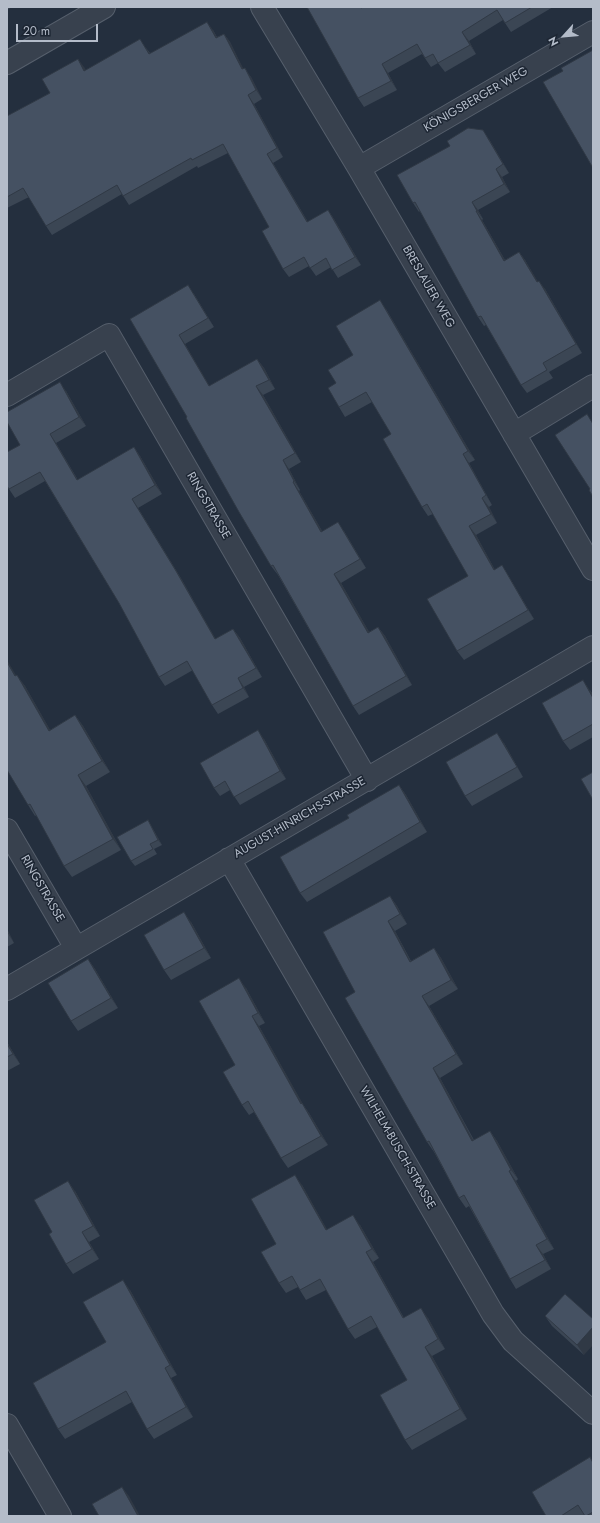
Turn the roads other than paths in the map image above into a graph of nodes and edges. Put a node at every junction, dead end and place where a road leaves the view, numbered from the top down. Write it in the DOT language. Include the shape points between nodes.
graph roads {
  1 [pos="104,7"];
  2 [pos="262,7"];
  3 [pos="593,32"];
  4 [pos="7,63"];
  5 [pos="359,168"];
  6 [pos="593,386"];
  7 [pos="7,395"];
  8 [pos="514,434"];
  9 [pos="593,569"];
  10 [pos="593,647"];
  11 [pos="366,780"];
  12 [pos="7,830"];
  13 [pos="229,859"];
  14 [pos="76,948"];
  15 [pos="7,989"];
  16 [pos="593,1413"];
  17 [pos="7,1425"];
  18 [pos="60,1516"];
  1 -- 4 [label="street"];
  2 -- 5 [label="street, BRESLAUER WEG"];
  3 -- 5 [label="street, KÖNIGSBERGER WEG"];
  5 -- 8 [label="street, BRESLAUER WEG"];
  6 -- 8 [label="street"];
  7 -- 11 [label="street, RINGSTRASSE" via="109,335"];
  8 -- 9 [label="street, BRESLAUER WEG"];
  10 -- 11 [label="street, AUGUST-HINRICHS-STRASSE"];
  11 -- 13 [label="street, AUGUST-HINRICHS-STRASSE"];
  12 -- 14 [label="street, RINGSTRASSE"];
  13 -- 14 [label="street, AUGUST-HINRICHS-STRASSE"];
  13 -- 16 [label="street, WILHELM-BUSCH-STRASSE" via="493,1314 513,1341"];
  14 -- 15 [label="street, AUGUST-HINRICHS-STRASSE"];
  17 -- 18 [label="street"];
}
